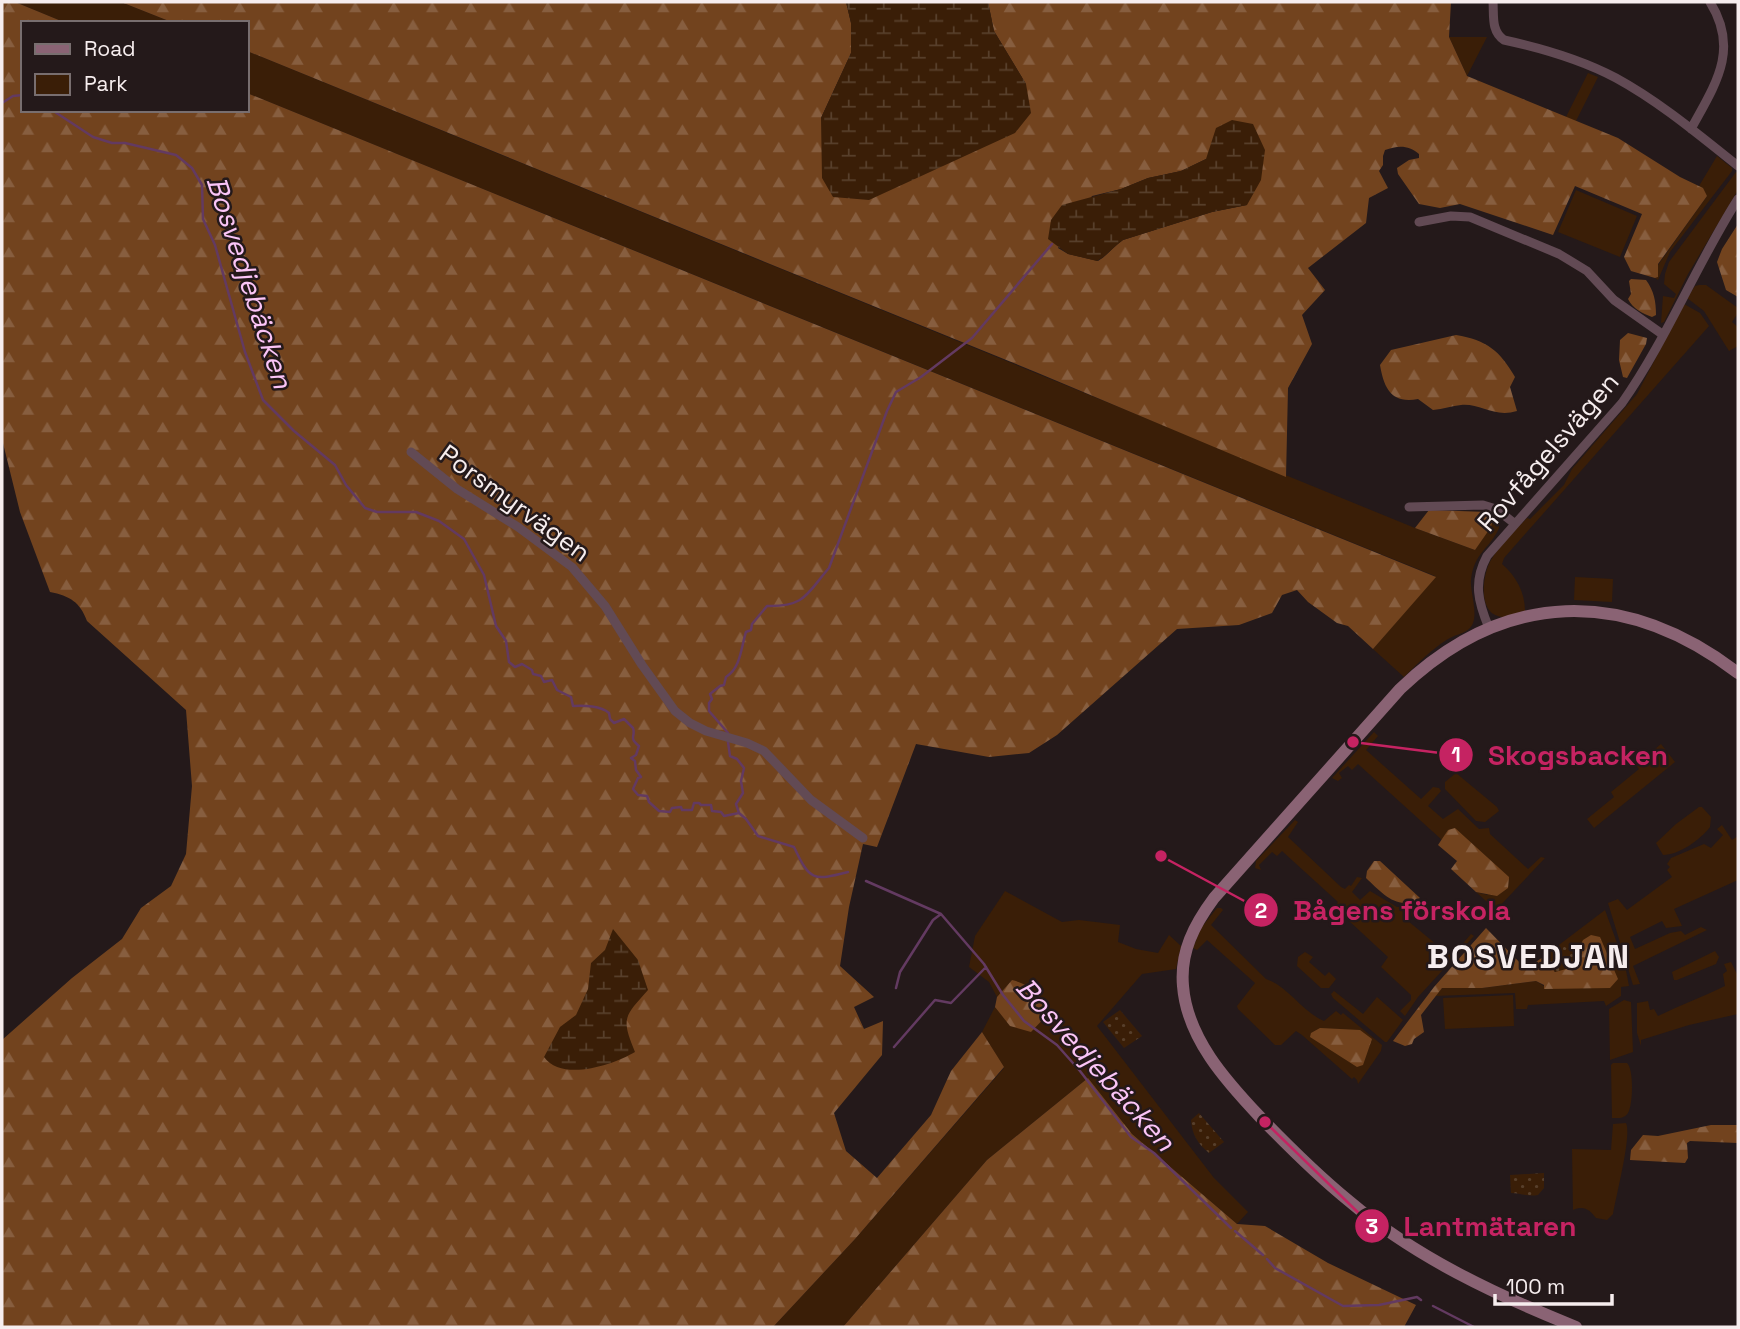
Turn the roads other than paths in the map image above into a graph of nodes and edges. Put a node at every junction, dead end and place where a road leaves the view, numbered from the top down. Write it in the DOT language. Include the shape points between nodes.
graph roads {
  1 [pos="1493,2"];
  2 [pos="1710,2"];
  3 [pos="1691,129"];
  4 [pos="1738,166"];
  5 [pos="1738,199"];
  6 [pos="1419,222"];
  7 [pos="1662,334"];
  8 [pos="411,452"];
  9 [pos="1409,507"];
  10 [pos="1514,523"];
  11 [pos="1489,628"];
  12 [pos="1738,673"];
  13 [pos="863,838"];
  14 [pos="1576,1327"];
  1 -- 3 [label="street" via="1494,28 1504,40 1614,77"];
  2 -- 3 [label="street" via="1725,38 1723,61"];
  3 -- 4 [label="street"];
  5 -- 7 [label="street, Rovfågelsvägen"];
  6 -- 7 [label="street" via="1470,216 1559,254 1587,271 1621,306"];
  7 -- 10 [label="street, Rovfågelsvägen" via="1622,403"];
  8 -- 13 [label="street, Porsmyrvägen" via="572,567 605,606 675,710 690,723 764,751 811,800"];
  9 -- 10 [label="street" via="1483,505"];
  10 -- 11 [label="street, Rovfågelsvägen" via="1479,573 1477,593"];
  11 -- 12 [label="street" via="1552,612 1628,617 1691,642"];
  11 -- 14 [label="street" via="1421,669 1200,918 1182,972 1186,1007 1198,1038 1238,1093 1350,1203 1436,1261 1519,1304"];
}
